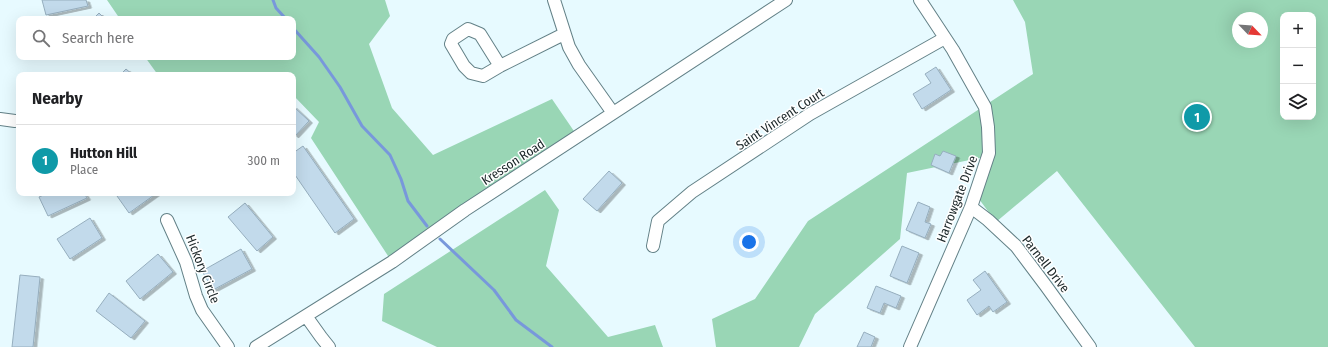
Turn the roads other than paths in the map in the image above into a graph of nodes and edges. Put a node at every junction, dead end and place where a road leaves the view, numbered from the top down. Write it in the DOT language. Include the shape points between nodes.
graph roads {
  1 [pos="554,0"];
  2 [pos="786,0"];
  3 [pos="920,0"];
  4 [pos="564,34"];
  5 [pos="945,38"];
  6 [pos="500,66"];
  7 [pos="613,113"];
  8 [pos="0,119"];
  9 [pos="15,121"];
  10 [pos="971,207"];
  11 [pos="167,220"];
  12 [pos="653,246"];
  13 [pos="306,316"];
  14 [pos="228,347"];
  15 [pos="256,347"];
  16 [pos="329,347"];
  17 [pos="910,347"];
  18 [pos="1090,347"];
  1 -- 4 [label="street"];
  2 -- 7 [label="street, Kresson Road"];
  3 -- 5 [label="street, Harrowgate Drive"];
  4 -- 6 [label="street"];
  4 -- 7 [label="street" via="578,65"];
  5 -- 10 [label="street, Harrowgate Drive" via="985,107 989,153"];
  5 -- 12 [label="street, Saint Vincent Court" via="810,114 692,192 658,221"];
  7 -- 13 [label="street, Kresson Road" via="465,210 392,262"];
  8 -- 9 [label="street"];
  10 -- 17 [label="street, Harrowgate Drive"];
  10 -- 18 [label="street, Parnell Drive" via="1016,246"];
  11 -- 14 [label="street, Hickory Circle" via="186,262 202,310"];
  13 -- 15 [label="street, Kresson Road"];
  13 -- 16 [label="street"];
}
